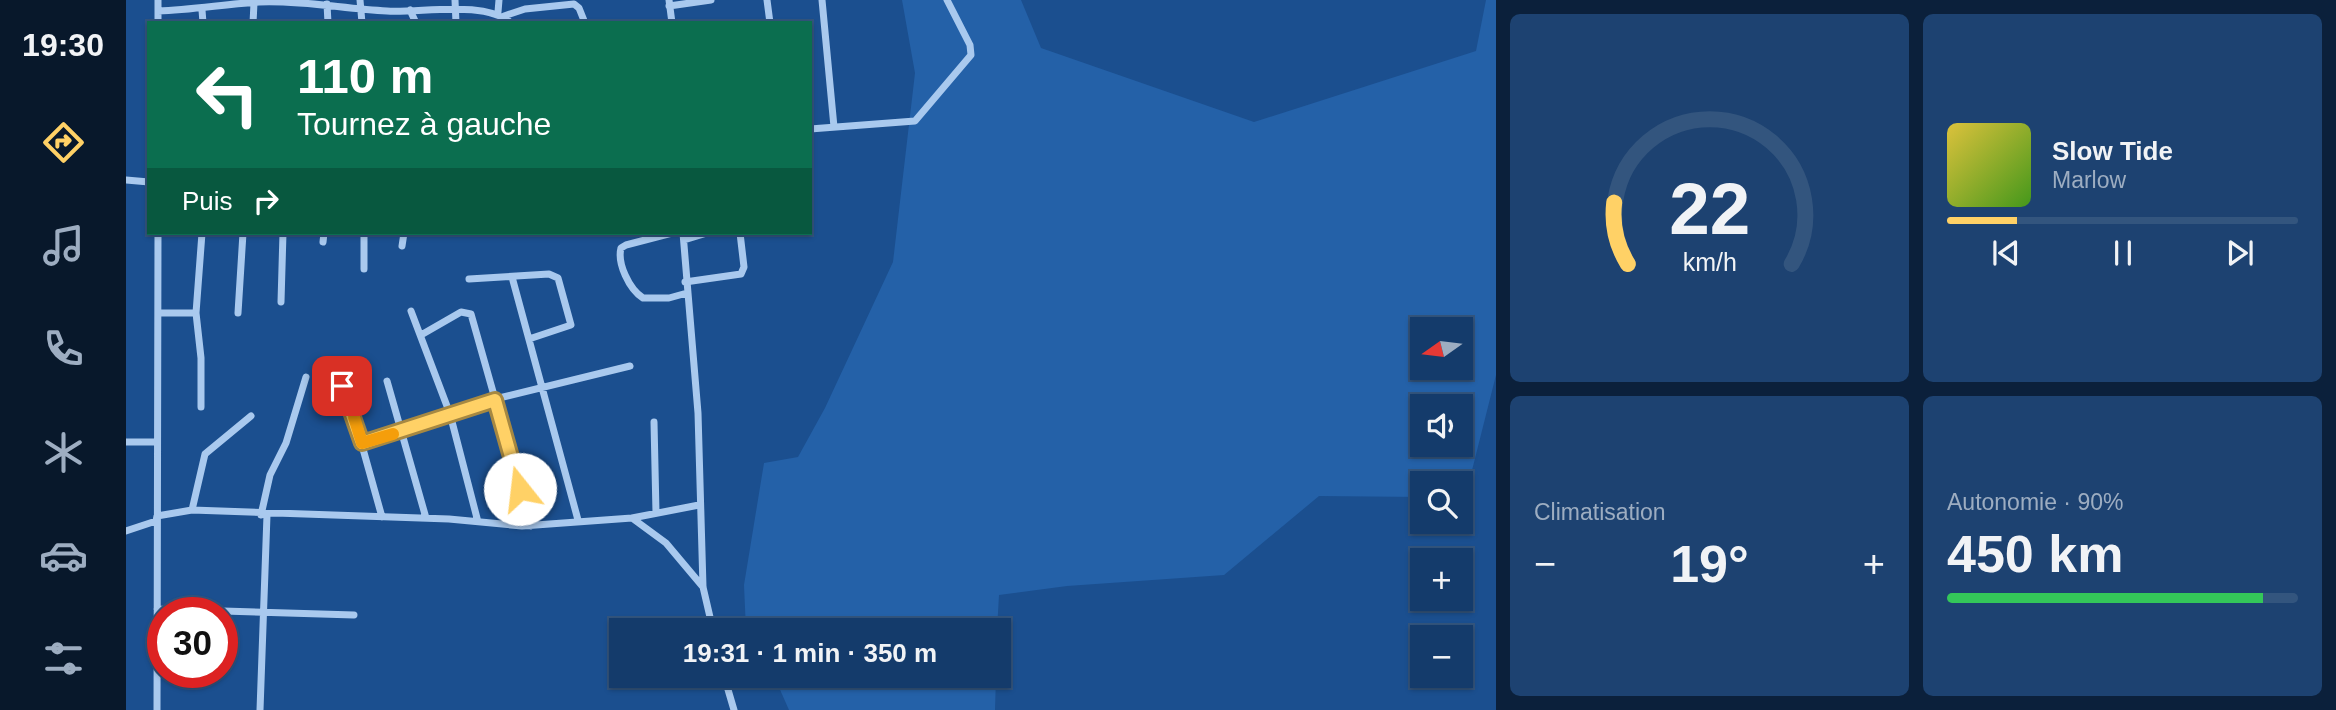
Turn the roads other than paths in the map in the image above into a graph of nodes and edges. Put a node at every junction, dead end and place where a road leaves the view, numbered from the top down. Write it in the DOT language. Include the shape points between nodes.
graph roads {
  1 [pos="158,0"];
  2 [pos="499,0"];
  3 [pos="710,0"];
  4 [pos="767,0"];
  5 [pos="821,0"];
  6 [pos="947,0"];
  7 [pos="257,2"];
  8 [pos="310,2"];
  9 [pos="360,3"];
  10 [pos="669,3"];
  11 [pos="327,4"];
  12 [pos="455,4"];
  13 [pos="202,10"];
  14 [pos="410,10"];
  15 [pos="158,11"];
  16 [pos="500,16"];
  17 [pos="158,21"];
  18 [pos="203,21"];
  19 [pos="253,21"];
  20 [pos="328,21"];
  21 [pos="362,21"];
  22 [pos="415,21"];
  23 [pos="584,21"];
  24 [pos="671,21"];
  25 [pos="770,21"];
  26 [pos="834,127"];
  27 [pos="812,129"];
  28 [pos="126,180"];
  29 [pos="147,182"];
  30 [pos="158,235"];
  31 [pos="202,235"];
  32 [pos="243,235"];
  33 [pos="283,235"];
  34 [pos="324,235"];
  35 [pos="364,235"];
  36 [pos="404,235"];
  37 [pos="666,235"];
  38 [pos="740,235"];
  39 [pos="683,236"];
  40 [pos="323,242"];
  41 [pos="402,247"];
  42 [pos="364,269"];
  43 [pos="512,278"];
  44 [pos="469,279"];
  45 [pos="685,282"];
  46 [pos="687,293"];
  47 [pos="281,302"];
  48 [pos="411,312"];
  49 [pos="158,313"];
  50 [pos="196,313"];
  51 [pos="238,313"];
  52 [pos="421,335"];
  53 [pos="529,340"];
  54 [pos="630,366"];
  55 [pos="333,372"];
  56 [pos="306,377"];
  57 [pos="387,381"];
  58 [pos="544,389"];
  59 [pos="495,400"];
  60 [pos="201,407"];
  61 [pos="450,414"];
  62 [pos="251,416"];
  63 [pos="654,422"];
  64 [pos="403,431"];
  65 [pos="126,442"];
  66 [pos="158,442"];
  67 [pos="362,443"];
  68 [pos="699,506"];
  69 [pos="192,510"];
  70 [pos="656,513"];
  71 [pos="264,515"];
  72 [pos="157,516"];
  73 [pos="382,517"];
  74 [pos="426,518"];
  75 [pos="632,518"];
  76 [pos="578,520"];
  77 [pos="478,522"];
  78 [pos="531,526"];
  79 [pos="126,531"];
  80 [pos="703,587"];
  81 [pos="157,597"];
  82 [pos="238,612"];
  83 [pos="264,613"];
  84 [pos="354,615"];
  85 [pos="710,618"];
  86 [pos="157,688"];
  87 [pos="728,688"];
  88 [pos="157,710"];
  89 [pos="260,710"];
  90 [pos="734,710"];
  1 -- 15 [label="street"];
  2 -- 16 [label="street"];
  3 -- 10 [label="street"];
  4 -- 25 [label="street"];
  5 -- 26 [label="street"];
  6 -- 26 [label="street" via="971,54 919,118 898,124"];
  7 -- 8 [label="street"];
  7 -- 13 [label="street"];
  7 -- 19 [label="street"];
  8 -- 11 [label="street"];
  9 -- 11 [label="street"];
  9 -- 14 [label="street" via="387,11"];
  9 -- 21 [label="street"];
  10 -- 24 [label="street"];
  11 -- 20 [label="street"];
  12 -- 14 [label="street"];
  12 -- 16 [label="street"];
  13 -- 15 [label="street"];
  13 -- 18 [label="street"];
  14 -- 22 [label="street"];
  15 -- 17 [label="street"];
  16 -- 23 [label="street" via="574,4"];
  26 -- 27 [label="street"];
  28 -- 29 [label="street"];
  30 -- 49 [label="street"];
  31 -- 50 [label="street"];
  32 -- 51 [label="street"];
  33 -- 47 [label="street"];
  34 -- 40 [label="street"];
  35 -- 42 [label="street"];
  36 -- 41 [label="street"];
  37 -- 46 [label="street" via="621,248 620,257 630,284 643,298"];
  38 -- 45 [label="street" via="741,274"];
  39 -- 45 [label="street"];
  43 -- 44 [label="street"];
  43 -- 53 [label="street"];
  43 -- 53 [label="street" via="555,275 563,289 571,325"];
  45 -- 46 [label="street"];
  46 -- 68 [label="street" via="698,413"];
  48 -- 52 [label="street"];
  49 -- 50 [label="street"];
  49 -- 66 [label="street"];
  50 -- 60 [label="street"];
  52 -- 59 [label="street" via="461,312 471,314"];
  52 -- 61 [label="street"];
  53 -- 58 [label="street"];
  54 -- 58 [label="street"];
  55 -- 67 [label="street" via="347,395"];
  56 -- 71 [label="street" via="286,443 270,475"];
  57 -- 64 [label="street"];
  58 -- 59 [label="street"];
  58 -- 76 [label="street"];
  59 -- 61 [label="street"];
  59 -- 78 [label="street"];
  61 -- 64 [label="street"];
  61 -- 77 [label="street"];
  62 -- 69 [label="street" via="205,454"];
  63 -- 70 [label="street"];
  64 -- 67 [label="street"];
  64 -- 74 [label="street"];
  65 -- 66 [label="street"];
  66 -- 72 [label="street"];
  67 -- 73 [label="street"];
  68 -- 70 [label="street"];
  68 -- 80 [label="street"];
  69 -- 71 [label="street"];
  69 -- 72 [label="street"];
  70 -- 75 [label="street"];
  71 -- 73 [label="street"];
  71 -- 83 [label="street"];
  72 -- 79 [label="street" via="156,521"];
  72 -- 81 [label="street"];
  73 -- 74 [label="street"];
  74 -- 77 [label="street"];
  75 -- 76 [label="street"];
  75 -- 80 [label="street" via="666,543"];
  76 -- 78 [label="street"];
  77 -- 78 [label="street"];
  80 -- 85 [label="street"];
  82 -- 83 [label="street"];
  83 -- 84 [label="street"];
  83 -- 89 [label="street"];
  86 -- 88 [label="street"];
  87 -- 90 [label="street"];
}
